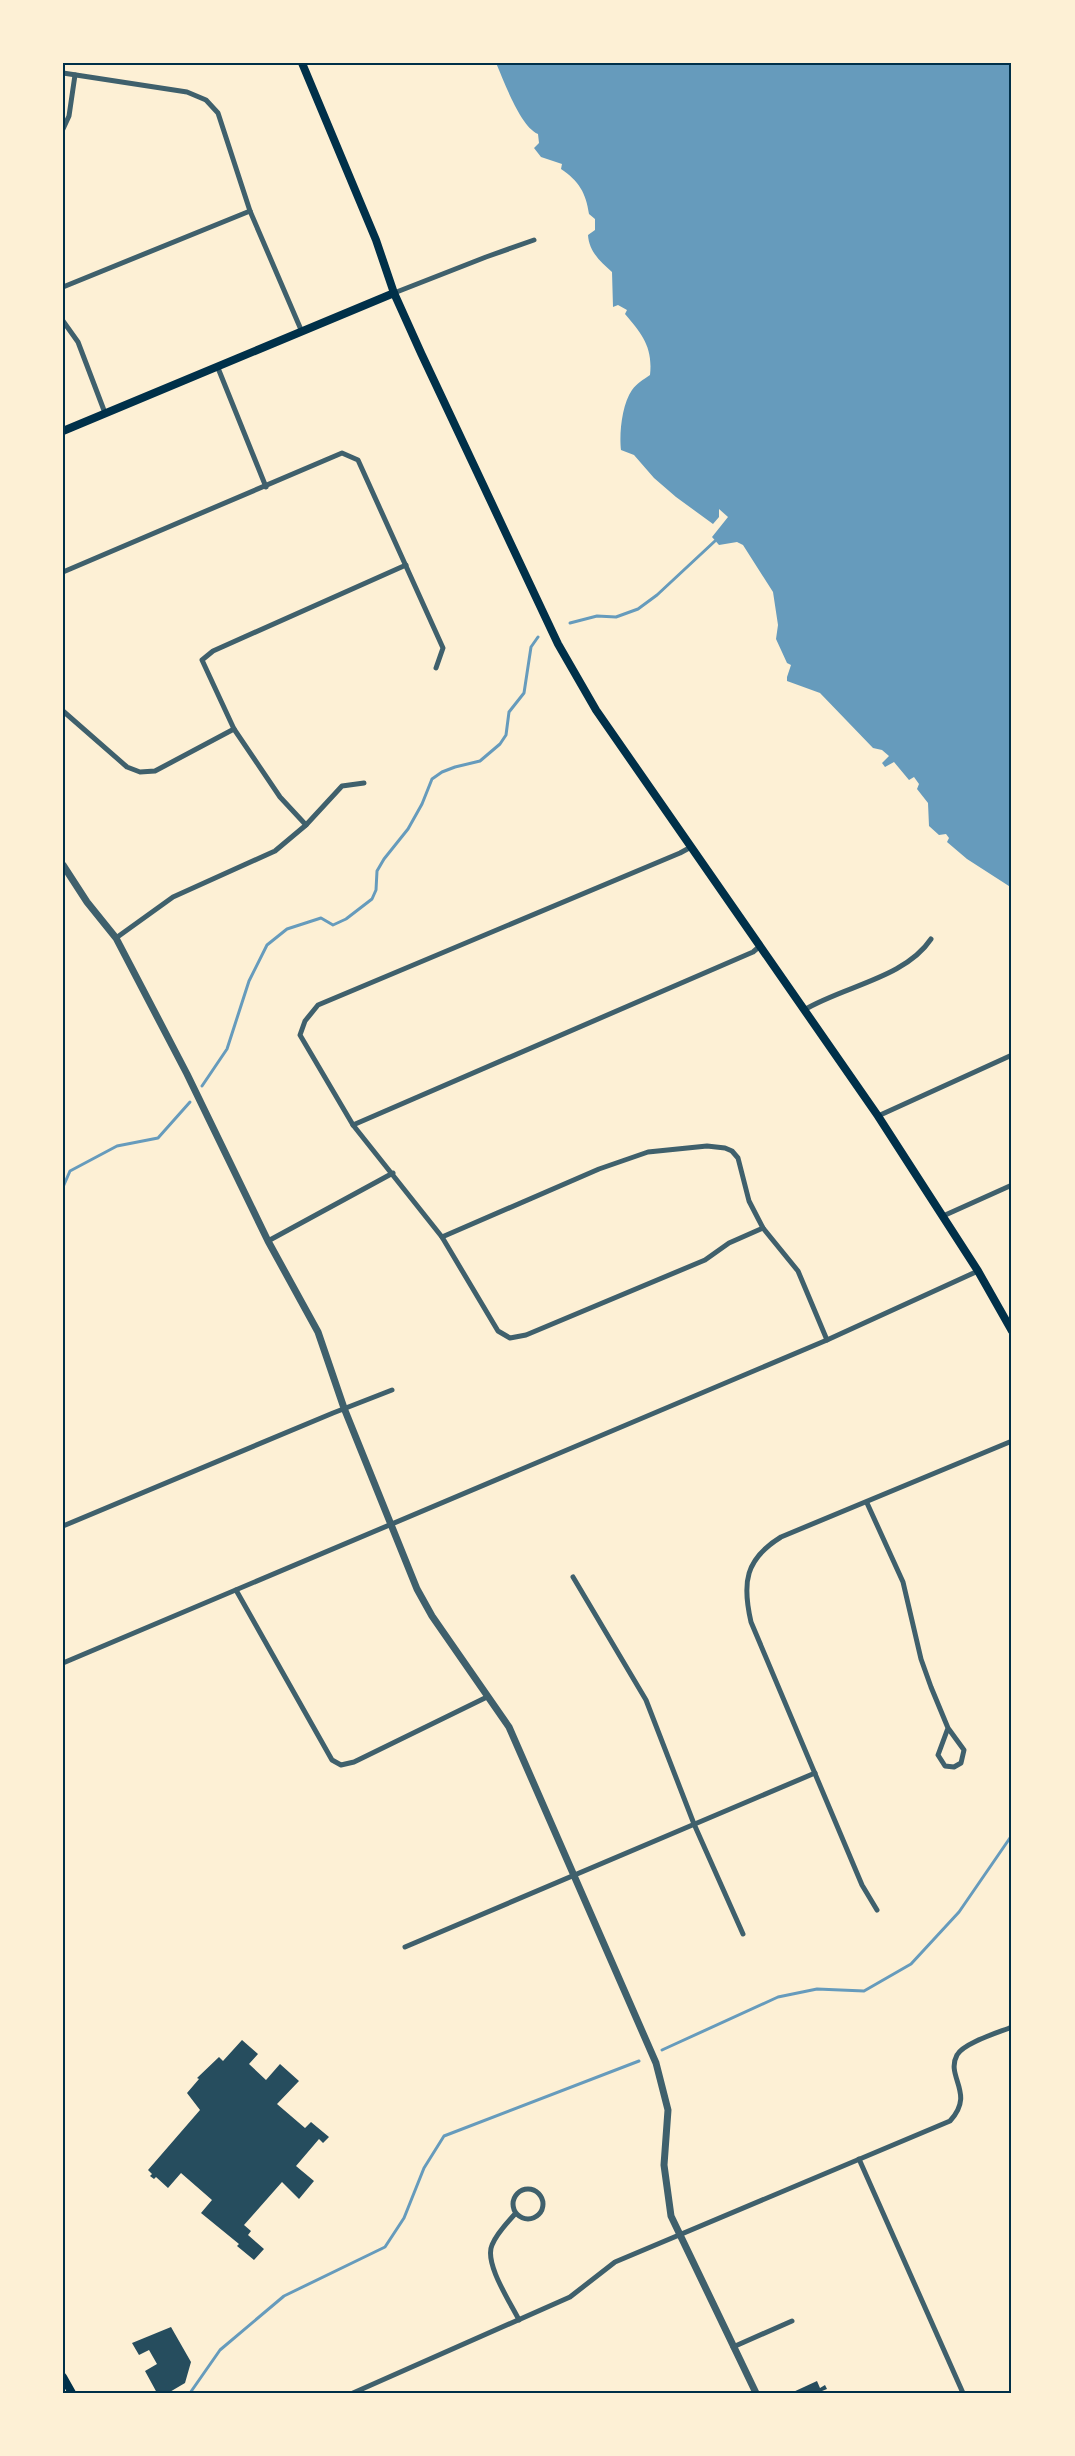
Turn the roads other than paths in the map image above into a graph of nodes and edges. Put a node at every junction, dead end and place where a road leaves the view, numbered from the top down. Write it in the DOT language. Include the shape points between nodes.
graph roads {
  1 [pos="302,63"];
  2 [pos="63,73"];
  3 [pos="75,75"];
  4 [pos="63,129"];
  5 [pos="250,212"];
  6 [pos="534,240"];
  7 [pos="63,287"];
  8 [pos="394,293"];
  9 [pos="63,321"];
  10 [pos="302,332"];
  11 [pos="218,368"];
  12 [pos="105,413"];
  13 [pos="63,431"];
  14 [pos="266,487"];
  15 [pos="406,565"];
  16 [pos="63,572"];
  17 [pos="436,668"];
  18 [pos="63,711"];
  19 [pos="234,729"];
  20 [pos="364,783"];
  21 [pos="306,825"];
  22 [pos="691,847"];
  23 [pos="63,865"];
  24 [pos="116,938"];
  25 [pos="932,939"];
  26 [pos="760,946"];
  27 [pos="804,1010"];
  28 [pos="1012,1054"];
  29 [pos="878,1116"];
  30 [pos="353,1125"];
  31 [pos="393,1173"];
  32 [pos="1012,1185"];
  33 [pos="943,1216"];
  34 [pos="763,1228"];
  35 [pos="442,1237"];
  36 [pos="268,1241"];
  37 [pos="978,1271"];
  38 [pos="1012,1330"];
  39 [pos="827,1340"];
  40 [pos="392,1390"];
  41 [pos="344,1408"];
  42 [pos="1012,1441"];
  43 [pos="867,1503"];
  44 [pos="64,1525"];
  45 [pos="390,1525"];
  46 [pos="573,1577"];
  47 [pos="236,1590"];
  48 [pos="63,1663"];
  49 [pos="487,1697"];
  50 [pos="948,1728"];
  51 [pos="815,1773"];
  52 [pos="694,1824"];
  53 [pos="574,1874"];
  54 [pos="877,1910"];
  55 [pos="743,1934"];
  56 [pos="405,1947"];
  57 [pos="1012,2027"];
  58 [pos="859,2159"];
  59 [pos="515,2214"];
  60 [pos="678,2236"];
  61 [pos="519,2320"];
  62 [pos="792,2321"];
  63 [pos="734,2347"];
  64 [pos="63,2377"];
  65 [pos="753,2392"];
  66 [pos="72,2393"];
  67 [pos="353,2393"];
  68 [pos="963,2393"];
  1 -- 8 [label="main road"];
  2 -- 3 [label="street"];
  3 -- 4 [label="street" via="69,116"];
  3 -- 5 [label="street" via="187,92 206,100 218,113"];
  5 -- 7 [label="street"];
  5 -- 10 [label="street"];
  6 -- 8 [label="street"];
  8 -- 10 [label="main road"];
  8 -- 22 [label="main road" via="567,662"];
  9 -- 12 [label="street" via="78,342"];
  10 -- 11 [label="main road"];
  11 -- 12 [label="main road"];
  11 -- 14 [label="street"];
  12 -- 13 [label="main road"];
  14 -- 15 [label="street" via="342,453 351,455 358,460"];
  14 -- 16 [label="street"];
  15 -- 17 [label="street" via="443,648"];
  15 -- 19 [label="street" via="204,657 202,664"];
  18 -- 19 [label="street" via="127,767 140,772 155,771"];
  19 -- 21 [label="street" via="280,797"];
  20 -- 21 [label="street" via="342,786"];
  21 -- 24 [label="street" via="275,851 173,897"];
  22 -- 26 [label="main road"];
  22 -- 30 [label="street" via="318,1005 300,1035"];
  23 -- 24 [label="street"];
  24 -- 36 [label="street"];
  25 -- 27 [label="street" via="905,964"];
  26 -- 27 [label="main road"];
  26 -- 30 [label="street"];
  27 -- 29 [label="main road"];
  28 -- 29 [label="street"];
  29 -- 33 [label="main road"];
  30 -- 31 [label="street"];
  31 -- 35 [label="street"];
  31 -- 36 [label="street"];
  32 -- 33 [label="street"];
  33 -- 37 [label="main road"];
  34 -- 35 [label="street" via="749,1201 738,1158 725,1148 707,1146 648,1152 599,1168"];
  34 -- 35 [label="street" via="729,1243 705,1260 526,1335 510,1338 498,1331"];
  34 -- 39 [label="street" via="798,1271"];
  36 -- 41 [label="street" via="318,1332"];
  37 -- 38 [label="main road"];
  37 -- 39 [label="street"];
  39 -- 45 [label="street"];
  40 -- 41 [label="street"];
  41 -- 44 [label="street"];
  41 -- 45 [label="street"];
  42 -- 43 [label="street"];
  43 -- 50 [label="street" via="903,1582 921,1659"];
  43 -- 51 [label="street" via="781,1537 765,1547 748,1572 745,1596 751,1622"];
  45 -- 47 [label="street"];
  45 -- 49 [label="street" via="432,1616"];
  46 -- 52 [label="street" via="646,1700"];
  47 -- 48 [label="street"];
  47 -- 49 [label="street" via="332,1760 341,1765"];
  49 -- 53 [label="street" via="509,1727"];
  50 -- 50 [label="street" via="964,1750 962,1763 954,1767 945,1766 938,1755"];
  51 -- 52 [label="street"];
  51 -- 54 [label="street" via="862,1885"];
  52 -- 53 [label="street"];
  52 -- 55 [label="street"];
  53 -- 56 [label="street"];
  53 -- 60 [label="street" via="656,2063 668,2110 666,2190"];
  57 -- 58 [label="street" via="966,2047 957,2055 955,2068 962,2101 959,2112 950,2121"];
  58 -- 60 [label="street"];
  58 -- 68 [label="street"];
  59 -- 59 [label="street" via="524,2220 535,2218 542,2210 543,2199 536,2191 526,2189 516,2194 512,2204"];
  59 -- 61 [label="street" via="494,2240 490,2256"];
  60 -- 61 [label="street" via="615,2262 570,2297"];
  60 -- 63 [label="street"];
  61 -- 67 [label="street"];
  62 -- 63 [label="street"];
  63 -- 65 [label="street"];
  64 -- 66 [label="main road"];
}
